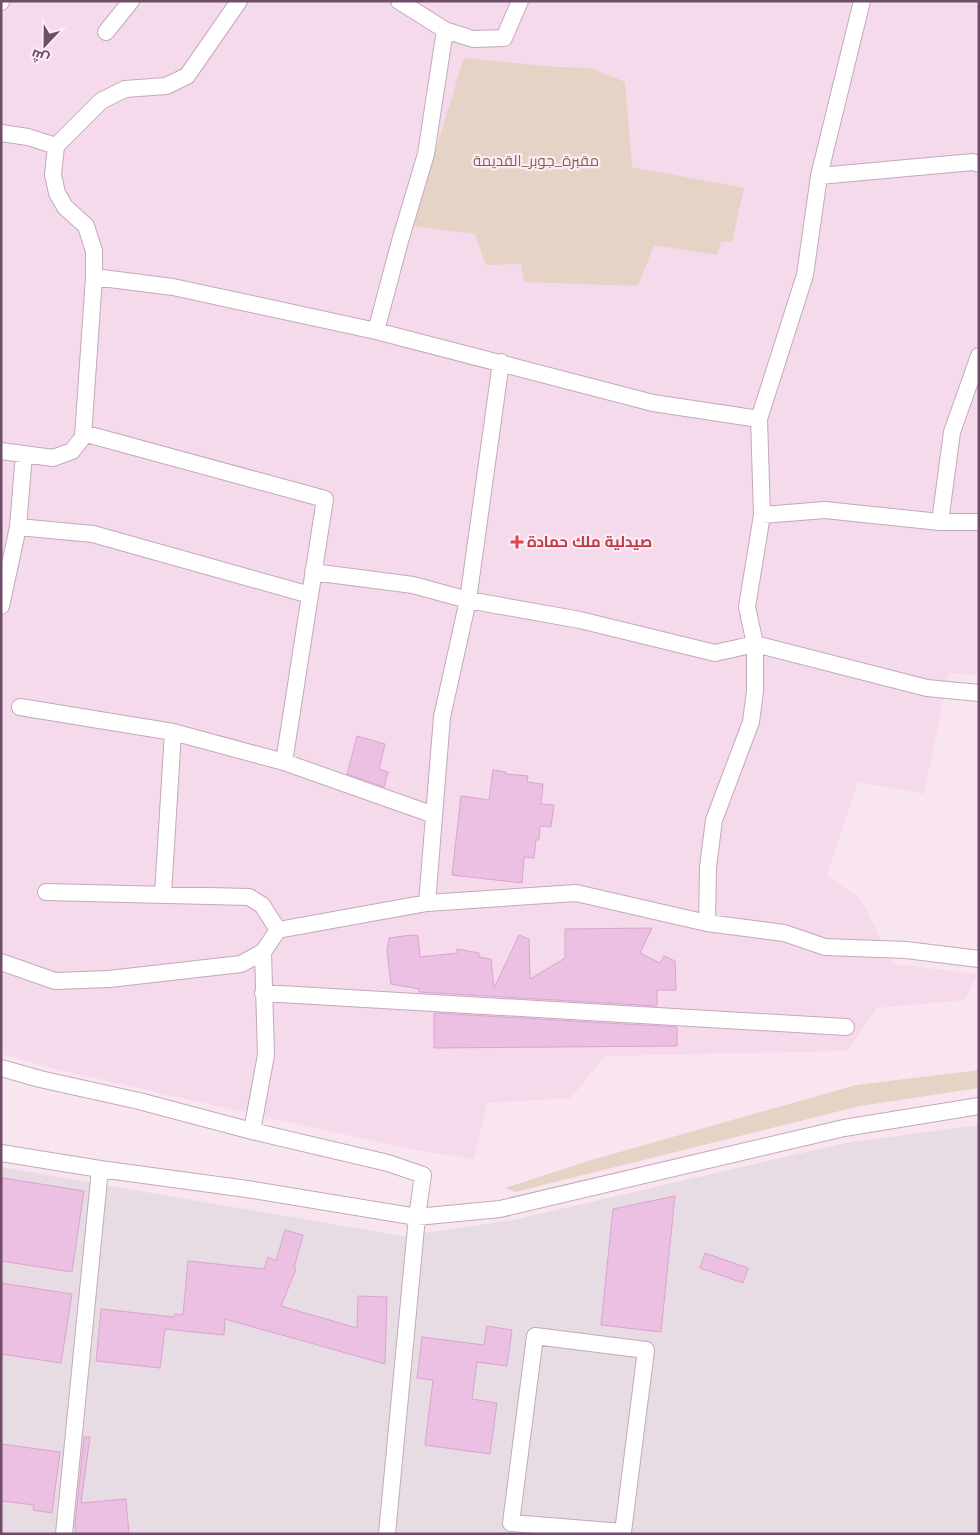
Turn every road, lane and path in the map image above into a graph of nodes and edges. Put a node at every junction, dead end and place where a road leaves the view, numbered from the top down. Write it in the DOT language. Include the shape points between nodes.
graph roads {
  1 [pos="131,1"];
  2 [pos="239,1"];
  3 [pos="399,1"];
  4 [pos="520,1"];
  5 [pos="862,1"];
  6 [pos="445,30"];
  7 [pos="106,32"];
  8 [pos="1,133"];
  9 [pos="56,146"];
  10 [pos="979,164"];
  11 [pos="819,176"];
  12 [pos="94,277"];
  13 [pos="376,330"];
  14 [pos="979,356"];
  15 [pos="501,362"];
  16 [pos="759,419"];
  17 [pos="83,433"];
  18 [pos="1,451"];
  19 [pos="24,454"];
  20 [pos="762,515"];
  21 [pos="940,522"];
  22 [pos="979,522"];
  23 [pos="18,527"];
  24 [pos="313,572"];
  25 [pos="310,595"];
  26 [pos="468,600"];
  27 [pos="1,606"];
  28 [pos="755,644"];
  29 [pos="979,693"];
  30 [pos="20,707"];
  31 [pos="173,732"];
  32 [pos="284,762"];
  33 [pos="434,816"];
  34 [pos="46,892"];
  35 [pos="163,894"];
  36 [pos="427,903"];
  37 [pos="707,923"];
  38 [pos="278,930"];
  39 [pos="262,952"];
  40 [pos="979,959"];
  41 [pos="1,962"];
  42 [pos="263,993"];
  43 [pos="846,1027"];
  44 [pos="1,1068"];
  45 [pos="979,1106"];
  46 [pos="252,1131"];
  47 [pos="1,1153"];
  48 [pos="100,1169"];
  49 [pos="417,1217"];
  50 [pos="560,1531"];
  51 [pos="64,1534"];
  52 [pos="387,1534"];
  1 -- 7 [label="street"];
  2 -- 9 [label="street" via="187,76 166,86 126,89 101,101"];
  3 -- 6 [label="street"];
  4 -- 6 [label="street" via="504,38 473,39"];
  5 -- 11 [label="street"];
  6 -- 13 [label="street" via="426,154"];
  8 -- 9 [label="street"];
  9 -- 12 [label="street" via="54,175 57,193 65,207 86,226 94,251"];
  10 -- 11 [label="street"];
  11 -- 16 [label="street" via="805,275"];
  12 -- 13 [label="street" via="173,287"];
  12 -- 17 [label="street"];
  13 -- 15 [label="street"];
  14 -- 21 [label="street" via="952,432"];
  15 -- 16 [label="street" via="653,403"];
  15 -- 26 [label="street"];
  16 -- 20 [label="street"];
  17 -- 19 [label="street" via="72,452 53,458"];
  17 -- 24 [label="street" via="325,498"];
  18 -- 19 [label="street"];
  19 -- 23 [label="street"];
  20 -- 21 [label="street" via="825,510"];
  20 -- 28 [label="street" via="747,607"];
  21 -- 22 [label="street"];
  23 -- 25 [label="street" via="94,534"];
  23 -- 27 [label="street"];
  24 -- 25 [label="street"];
  24 -- 26 [label="street" via="413,585"];
  25 -- 32 [label="street"];
  26 -- 28 [label="street" via="580,620 715,653"];
  26 -- 33 [label="street" via="442,717"];
  28 -- 29 [label="street" via="927,688"];
  28 -- 37 [label="street" via="751,722 714,820 708,867"];
  30 -- 31 [label="street"];
  31 -- 32 [label="street"];
  31 -- 35 [label="street"];
  32 -- 33 [label="street"];
  33 -- 36 [label="street"];
  34 -- 35 [label="street"];
  35 -- 38 [label="street" via="249,897 262,905"];
  36 -- 37 [label="street" via="576,893"];
  36 -- 38 [label="street"];
  37 -- 40 [label="street" via="784,933 824,947 906,950"];
  38 -- 39 [label="street"];
  39 -- 41 [label="street" via="241,964 54,981"];
  39 -- 42 [label="street"];
  42 -- 43 [label="street"];
  42 -- 46 [label="street" via="266,1055"];
  44 -- 46 [label="street" via="139,1100"];
  45 -- 49 [label="street" via="844,1128 500,1209"];
  46 -- 49 [label="street" via="423,1174"];
  47 -- 48 [label="street"];
  48 -- 49 [label="street"];
  48 -- 51 [label="street"];
  49 -- 52 [label="street"];
  50 -- 50 [label="street" via="510,1523 535,1336 646,1350 623,1532"];
}
